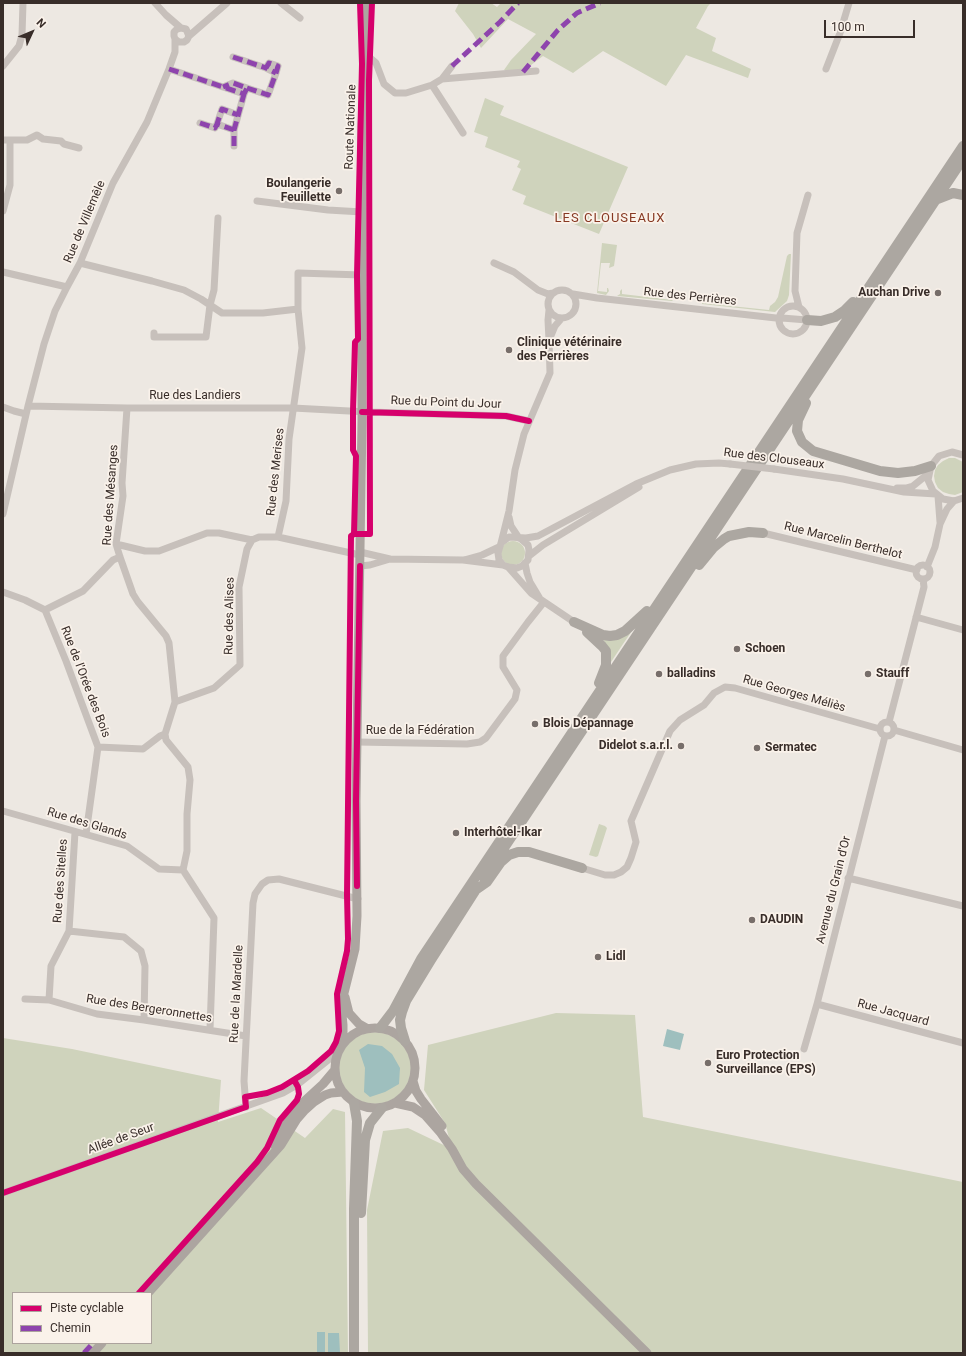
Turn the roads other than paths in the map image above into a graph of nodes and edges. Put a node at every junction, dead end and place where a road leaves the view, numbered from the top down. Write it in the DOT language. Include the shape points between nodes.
graph roads {
  1 [pos="23,3"];
  2 [pos="155,3"];
  3 [pos="227,3"];
  4 [pos="281,3"];
  5 [pos="366,3"];
  6 [pos="849,3"];
  7 [pos="166,15"];
  8 [pos="300,18"];
  9 [pos="185,31"];
  10 [pos="175,36"];
  11 [pos="184,42"];
  12 [pos="175,52"];
  13 [pos="365,56"];
  14 [pos="233,58"];
  15 [pos="3,66"];
  16 [pos="452,66"];
  17 [pos="169,69"];
  18 [pos="826,69"];
  19 [pos="536,71"];
  20 [pos="442,79"];
  21 [pos="432,85"];
  22 [pos="246,91"];
  23 [pos="238,115"];
  24 [pos="200,123"];
  25 [pos="217,124"];
  26 [pos="234,130"];
  27 [pos="463,133"];
  28 [pos="7,140"];
  29 [pos="234,146"];
  30 [pos="963,146"];
  31 [pos="79,148"];
  32 [pos="963,159"];
  33 [pos="808,195"];
  34 [pos="963,195"];
  35 [pos="935,200"];
  36 [pos="257,202"];
  37 [pos="3,211"];
  38 [pos="362,212"];
  39 [pos="218,218"];
  40 [pos="80,263"];
  41 [pos="494,263"];
  42 [pos="882,267"];
  43 [pos="3,272"];
  44 [pos="362,275"];
  45 [pos="66,287"];
  46 [pos="538,290"];
  47 [pos="795,291"];
  48 [pos="554,293"];
  49 [pos="573,294"];
  50 [pos="597,298"];
  51 [pos="210,305"];
  52 [pos="548,306"];
  53 [pos="577,306"];
  54 [pos="789,307"];
  55 [pos="799,307"];
  56 [pos="298,309"];
  57 [pos="779,318"];
  58 [pos="561,319"];
  59 [pos="808,320"];
  60 [pos="154,333"];
  61 [pos="550,340"];
  62 [pos="811,387"];
  63 [pos="28,406"];
  64 [pos="3,407"];
  65 [pos="127,408"];
  66 [pos="293,408"];
  67 [pos="362,412"];
  68 [pos="26,414"];
  69 [pos="529,421"];
  70 [pos="962,453"];
  71 [pos="930,469"];
  72 [pos="888,488"];
  73 [pos="937,495"];
  74 [pos="960,500"];
  75 [pos="509,511"];
  76 [pos="3,514"];
  77 [pos="593,515"];
  78 [pos="940,524"];
  79 [pos="763,532"];
  80 [pos="278,537"];
  81 [pos="520,538"];
  82 [pos="252,540"];
  83 [pos="116,544"];
  84 [pos="500,545"];
  85 [pos="694,548"];
  86 [pos="360,554"];
  87 [pos="529,556"];
  88 [pos="120,558"];
  89 [pos="390,559"];
  90 [pos="463,560"];
  91 [pos="525,563"];
  92 [pos="360,566"];
  93 [pos="506,566"];
  94 [pos="927,567"];
  95 [pos="917,570"];
  96 [pos="924,579"];
  97 [pos="3,592"];
  98 [pos="542,601"];
  99 [pos="45,610"];
  100 [pos="662,610"];
  101 [pos="916,617"];
  102 [pos="574,622"];
  103 [pos="963,630"];
  104 [pos="174,702"];
  105 [pos="588,708"];
  106 [pos="889,722"];
  107 [pos="880,729"];
  108 [pos="894,730"];
  109 [pos="165,734"];
  110 [pos="885,736"];
  111 [pos="358,742"];
  112 [pos="98,747"];
  113 [pos="963,750"];
  114 [pos="3,811"];
  115 [pos="75,832"];
  116 [pos="86,834"];
  117 [pos="582,868"];
  118 [pos="183,870"];
  119 [pos="848,878"];
  120 [pos="477,889"];
  121 [pos="358,898"];
  122 [pos="963,906"];
  123 [pos="69,931"];
  124 [pos="344,994"];
  125 [pos="25,999"];
  126 [pos="49,1000"];
  127 [pos="817,1004"];
  128 [pos="144,1020"];
  129 [pos="366,1028"];
  130 [pos="380,1028"];
  131 [pos="210,1030"];
  132 [pos="246,1036"];
  133 [pos="405,1041"];
  134 [pos="343,1042"];
  135 [pos="963,1043"];
  136 [pos="804,1049"];
  137 [pos="337,1053"];
  138 [pos="334,1071"];
  139 [pos="413,1081"];
  140 [pos="343,1092"];
  141 [pos="354,1103"];
  142 [pos="396,1103"];
  143 [pos="246,1107"];
  144 [pos="382,1108"];
  145 [pos="452,1149"];
  146 [pos="273,1153"];
  147 [pos="3,1193"];
  148 [pos="149,1292"];
  149 [pos="101,1344"];
  150 [pos="93,1353"];
  151 [pos="354,1353"];
  152 [pos="360,1353"];
  153 [pos="647,1353"];
  1 -- 15 [label="street" via="19,46"];
  2 -- 7 [label="street"];
  3 -- 9 [label="street" via="204,24"];
  4 -- 8 [label="street"];
  5 -- 13 [label="main road, Route Nationale"];
  6 -- 18 [label="street"];
  7 -- 9 [label="street"];
  7 -- 10 [label="street"];
  9 -- 10 [label="street" via="177,29"];
  9 -- 11 [label="street" via="187,40"];
  10 -- 11 [label="street" via="179,42"];
  10 -- 12 [label="street, Rue de Villemêle"];
  11 -- 12 [label="street, Rue de Villemêle"];
  12 -- 17 [label="street, Rue de Villemêle"];
  13 -- 21 [label="street" via="376,63 384,84 395,93 406,93"];
  13 -- 38 [label="main road, Route Nationale"];
  14 -- 22 [label="street" via="266,68 269,63 278,66 268,95"];
  16 -- 20 [label="street"];
  17 -- 22 [label="street" via="223,87"];
  17 -- 40 [label="street, Rue de Villemêle" via="147,122 113,183"];
  19 -- 20 [label="street"];
  20 -- 21 [label="street"];
  21 -- 27 [label="street"];
  22 -- 23 [label="street"];
  23 -- 25 [label="street" via="222,109"];
  23 -- 26 [label="street"];
  24 -- 25 [label="street" via="215,128"];
  25 -- 26 [label="street"];
  26 -- 29 [label="street"];
  28 -- 31 [label="street" via="27,140 37,135 43,140 61,141"];
  28 -- 37 [label="street" via="10,185"];
  30 -- 42 [label="highway"];
  32 -- 35 [label="highway"];
  33 -- 47 [label="street" via="797,233"];
  34 -- 35 [label="highway" via="953,193"];
  35 -- 62 [label="highway"];
  36 -- 38 [label="street"];
  38 -- 44 [label="main road, Route Nationale"];
  39 -- 51 [label="street" via="214,290"];
  40 -- 45 [label="street, Rue de Villemêle"];
  40 -- 51 [label="street" via="184,290"];
  41 -- 46 [label="street" via="514,272"];
  42 -- 59 [label="highway" via="839,315 821,321"];
  42 -- 85 [label="highway"];
  43 -- 45 [label="street"];
  44 -- 56 [label="street, Rue des Merises" via="298,273"];
  44 -- 67 [label="main road, Route Nationale"];
  45 -- 63 [label="street, Rue de Villemêle" via="44,344"];
  46 -- 48 [label="street" via="548,294"];
  46 -- 52 [label="street"];
  47 -- 54 [label="street"];
  47 -- 55 [label="street"];
  48 -- 49 [label="street" via="561,290"];
  48 -- 52 [label="street"];
  49 -- 50 [label="street, Rue des Perrières"];
  49 -- 53 [label="street"];
  50 -- 53 [label="street, Rue des Perrières"];
  50 -- 57 [label="street, Rue des Perrières"];
  51 -- 56 [label="street" via="222,313 263,313"];
  51 -- 60 [label="street" via="206,337 154,337"];
  52 -- 58 [label="street" via="552,314"];
  52 -- 61 [label="street"];
  53 -- 58 [label="street" via="570,317"];
  54 -- 55 [label="street"];
  54 -- 57 [label="street" via="782,311"];
  55 -- 59 [label="street" via="805,312"];
  56 -- 66 [label="street, Rue des Merises" via="302,348"];
  57 -- 59 [label="street, Rue des Perrières"];
  57 -- 59 [label="street" via="782,330 793,335 802,332"];
  58 -- 61 [label="street" via="555,326"];
  61 -- 69 [label="street" via="550,373"];
  62 -- 71 [label="highway" via="809,399 798,420 797,431 802,442 812,451 880,471 898,473"];
  62 -- 100 [label="highway"];
  63 -- 65 [label="street, Rue des Landiers"];
  63 -- 68 [label="street, Rue de Villemêle"];
  64 -- 68 [label="street"];
  65 -- 66 [label="street, Rue des Landiers"];
  65 -- 83 [label="street, Rue des Mésanges" via="122,507"];
  66 -- 67 [label="street, Rue des Landiers"];
  66 -- 80 [label="street, Rue des Merises" via="286,501"];
  67 -- 69 [label="street, Rue du Point du Jour" via="506,416"];
  67 -- 86 [label="main road, Route Nationale"];
  68 -- 76 [label="street, Rue de Villemêle"];
  69 -- 75 [label="street" via="519,453"];
  70 -- 71 [label="street, Rue des Clouseaux" via="944,453"];
  71 -- 72 [label="street, Rue des Clouseaux" via="913,486"];
  71 -- 73 [label="street" via="930,486"];
  72 -- 73 [label="street, Rue des Clouseaux"];
  72 -- 77 [label="street, Rue des Clouseaux, bridge" via="774,469 730,464 696,464 658,475"];
  73 -- 74 [label="street, Rue des Clouseaux" via="943,499"];
  73 -- 78 [label="street"];
  74 -- 78 [label="street" via="947,509"];
  75 -- 81 [label="street" via="511,526"];
  75 -- 84 [label="street"];
  77 -- 81 [label="street, Rue des Clouseaux" via="538,536"];
  77 -- 87 [label="street, Rue des Clouseaux"];
  78 -- 94 [label="street"];
  79 -- 95 [label="street, Rue Marcelin Berthelot"];
  79 -- 100 [label="highway" via="738,533 724,539 713,548"];
  80 -- 82 [label="street" via="259,537"];
  80 -- 86 [label="street"];
  81 -- 84 [label="street" via="509,537"];
  81 -- 87 [label="street" via="528,545"];
  82 -- 83 [label="street" via="207,533 159,551 145,551"];
  82 -- 104 [label="street, Rue des Alises" via="247,549 239,587 240,665 214,688"];
  83 -- 88 [label="street, Rue des Mésanges"];
  84 -- 90 [label="street" via="482,555"];
  84 -- 93 [label="street" via="499,560"];
  85 -- 102 [label="highway" via="644,615 625,631 617,635 603,635"];
  85 -- 105 [label="highway"];
  86 -- 89 [label="street"];
  86 -- 92 [label="main road, Route Nationale"];
  87 -- 91 [label="street"];
  88 -- 99 [label="street" via="113,560 83,591"];
  88 -- 104 [label="street, Rue des Mésanges" via="133,594 169,643"];
  89 -- 90 [label="street"];
  89 -- 92 [label="street"];
  90 -- 93 [label="street"];
  91 -- 93 [label="street" via="517,568"];
  91 -- 98 [label="street" via="530,582"];
  92 -- 111 [label="main road, Route Nationale"];
  93 -- 98 [label="street"];
  94 -- 95 [label="street" via="920,566"];
  94 -- 96 [label="street" via="930,574"];
  95 -- 96 [label="street" via="918,576"];
  96 -- 101 [label="street"];
  97 -- 99 [label="street"];
  98 -- 102 [label="street"];
  98 -- 111 [label="street, Rue de la Fédération" via="503,656 503,667 517,690 515,699 486,738 480,742 467,744"];
  99 -- 112 [label="street, Rue de l'Orée des Bois"];
  100 -- 120 [label="highway"];
  101 -- 103 [label="street"];
  101 -- 106 [label="street"];
  102 -- 105 [label="highway" via="595,638 606,651 606,665"];
  104 -- 109 [label="street, Rue des Mésanges"];
  105 -- 130 [label="highway" via="420,959"];
  106 -- 107 [label="street" via="882,724"];
  106 -- 108 [label="street"];
  107 -- 110 [label="street"];
  107 -- 117 [label="street, Rue Georges Méliès" via="725,687 704,705 680,720 670,731 631,821 636,842 626,867 614,875"];
  108 -- 110 [label="street" via="890,736"];
  108 -- 113 [label="street"];
  109 -- 112 [label="street" via="143,749"];
  109 -- 118 [label="street" via="166,740 188,767 190,780 187,851"];
  110 -- 119 [label="street, Avenue du Grain d'Or"];
  111 -- 121 [label="main road, Route Nationale"];
  112 -- 116 [label="street, Rue de l'Orée des Bois"];
  114 -- 115 [label="street, Rue des Glands"];
  115 -- 116 [label="street, Rue des Glands"];
  115 -- 123 [label="street, Rue des Sitelles"];
  116 -- 118 [label="street, Rue des Glands" via="127,846 159,869"];
  117 -- 120 [label="highway" via="529,852 518,852 501,862 487,882"];
  118 -- 131 [label="street" via="214,918"];
  119 -- 122 [label="street"];
  119 -- 127 [label="street, Avenue du Grain d'Or"];
  120 -- 133 [label="highway" via="406,1001 400,1020"];
  121 -- 124 [label="main road, Route Nationale" via="355,949"];
  121 -- 132 [label="street, Rue de la Mardelle" via="279,879 262,884 255,894 253,903"];
  123 -- 126 [label="street, Rue des Sitelles" via="50,966"];
  123 -- 128 [label="street" via="124,937 141,951 145,966"];
  124 -- 129 [label="main road" via="349,1013"];
  124 -- 134 [label="main road, Route Nationale" via="341,1005"];
  125 -- 126 [label="street, Rue des Bergeronnettes"];
  126 -- 128 [label="street, Rue des Bergeronnettes" via="97,1014"];
  127 -- 135 [label="street, Rue Jacquard"];
  127 -- 136 [label="street, Avenue du Grain d'Or"];
  128 -- 131 [label="street, Rue des Bergeronnettes"];
  129 -- 130 [label="main road"];
  129 -- 134 [label="main road"];
  130 -- 133 [label="main road" via="391,1031"];
  131 -- 132 [label="street, Rue des Bergeronnettes"];
  132 -- 143 [label="street, Rue de la Mardelle"];
  133 -- 139 [label="main road" via="411,1049 416,1065"];
  134 -- 137 [label="main road"];
  137 -- 138 [label="main road"];
  137 -- 143 [label="street, Allée de Seur" via="283,1093"];
  138 -- 140 [label="main road"];
  138 -- 146 [label="main road" via="291,1116"];
  139 -- 142 [label="main road" via="403,1098"];
  139 -- 145 [label="main road" via="421,1099 446,1131"];
  140 -- 141 [label="main road"];
  140 -- 146 [label="main road" via="331,1093 314,1102 297,1119"];
  141 -- 144 [label="main road" via="372,1109"];
  141 -- 151 [label="highway"];
  142 -- 144 [label="main road"];
  142 -- 145 [label="main road" via="413,1107 424,1114"];
  143 -- 147 [label="street, Allée de Seur"];
  144 -- 152 [label="highway" via="369,1127 365,1140 361,1206"];
  145 -- 153 [label="main road" via="476,1184"];
  146 -- 148 [label="main road"];
  149 -- 150 [label="main road"];
}
